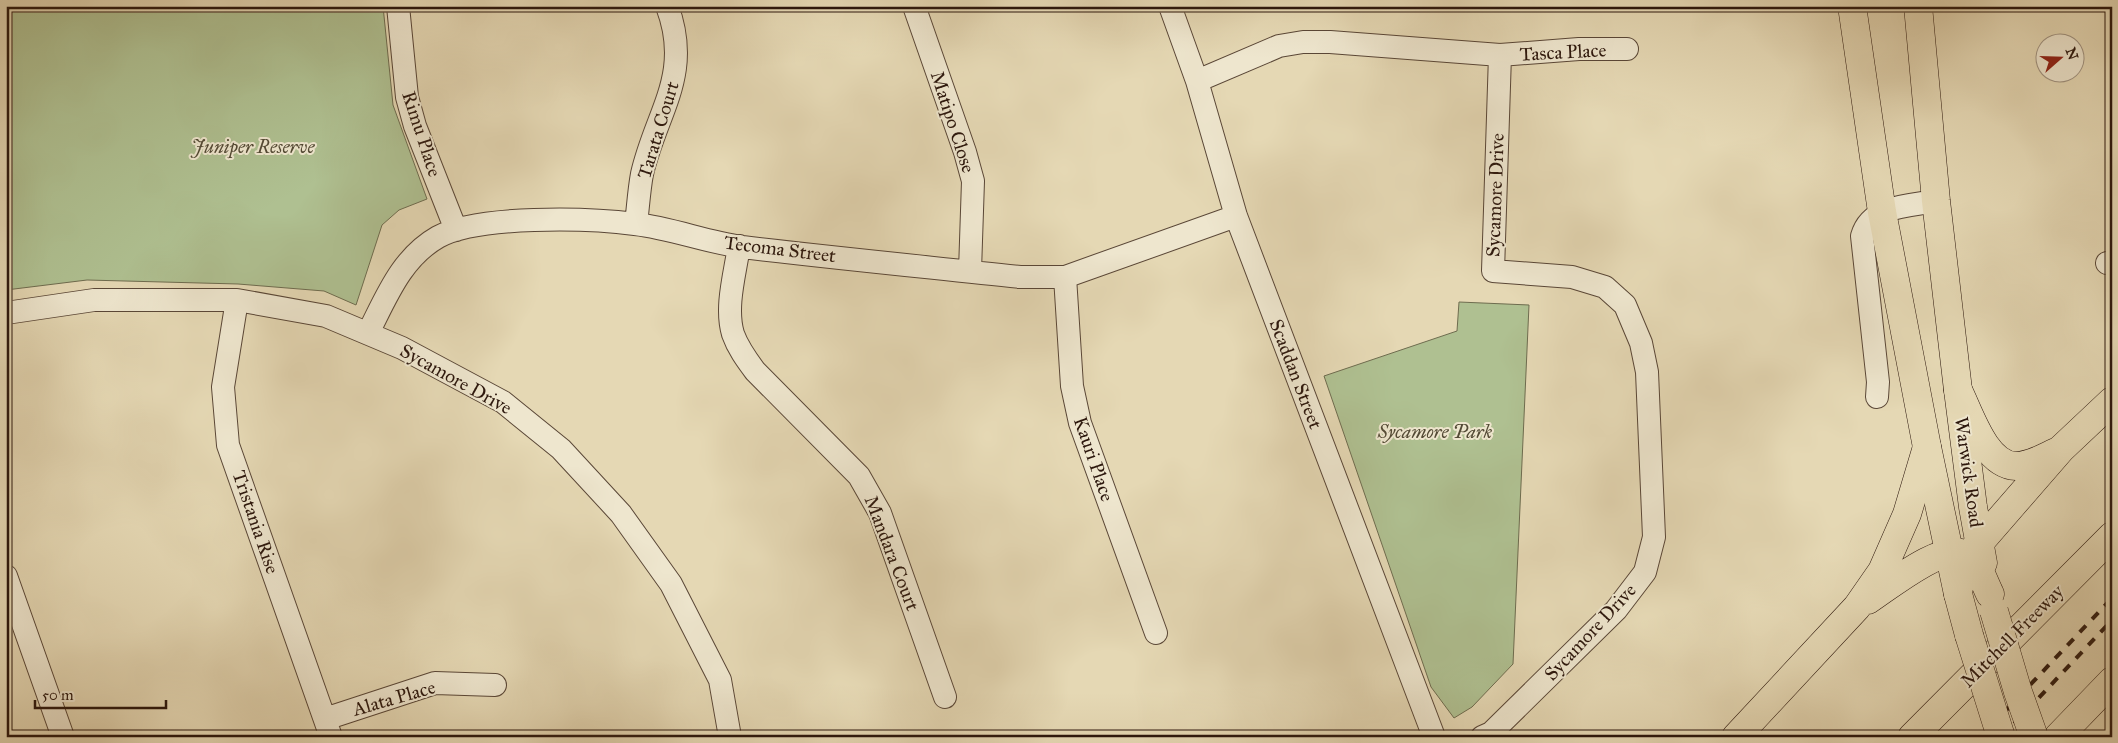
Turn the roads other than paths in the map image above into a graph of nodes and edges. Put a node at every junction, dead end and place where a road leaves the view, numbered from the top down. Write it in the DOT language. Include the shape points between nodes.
graph roads {
  1 [pos="398,6"];
  2 [pos="667,6"];
  3 [pos="914,6"];
  4 [pos="1170,6"];
  5 [pos="1852,6"];
  6 [pos="1918,6"];
  7 [pos="1627,50"];
  8 [pos="1500,55"];
  9 [pos="1197,81"];
  10 [pos="1936,201"];
  11 [pos="1882,212"];
  12 [pos="1236,216"];
  13 [pos="636,224"];
  14 [pos="456,230"];
  15 [pos="739,246"];
  16 [pos="970,271"];
  17 [pos="1065,277"];
  18 [pos="237,300"];
  19 [pos="6,314"];
  20 [pos="368,334"];
  21 [pos="1914,379"];
  22 [pos="1958,390"];
  23 [pos="2112,401"];
  24 [pos="1927,447"];
  25 [pos="2062,449"];
  26 [pos="2112,536"];
  27 [pos="1965,550"];
  28 [pos="6,576"];
  29 [pos="1856,608"];
  30 [pos="1156,633"];
  31 [pos="2112,682"];
  32 [pos="495,685"];
  33 [pos="945,697"];
  34 [pos="328,728"];
  35 [pos="63,737"];
  36 [pos="730,737"];
  37 [pos="1434,737"];
  38 [pos="1482,737"];
  39 [pos="1736,737"];
  40 [pos="1912,737"];
  41 [pos="2001,737"];
  42 [pos="2034,737"];
  43 [pos="2058,737"];
  1 -- 14 [label="street, Rimu Place" via="407,97 415,126"];
  2 -- 13 [label="street, Tarata Court" via="674,34 675,72 670,96 642,174"];
  3 -- 16 [label="street, Matipo Close" via="973,180"];
  4 -- 9 [label="street, Scaddan Street"];
  5 -- 11 [label="main road, Warwick Road"];
  6 -- 10 [label="main road, Warwick Road"];
  7 -- 8 [label="street, Tasca Place" via="1579,49"];
  8 -- 9 [label="street" via="1303,42 1279,46"];
  8 -- 38 [label="street, Sycamore Drive" via="1492,271 1572,277 1605,287 1625,305 1641,342 1647,372 1654,537 1645,572 1616,610 1491,733"];
  9 -- 12 [label="street, Scaddan Street"];
  10 -- 11 [label="street"];
  10 -- 22 [label="main road, Warwick Road"];
  11 -- 21 [label="main road, Warwick Road"];
  11 -- 21 [label="street" via="1870,220 1862,236 1878,389"];
  12 -- 17 [label="street, Tecoma Street"];
  12 -- 37 [label="street, Scaddan Street"];
  13 -- 14 [label="street, Tecoma Street" via="544,220"];
  13 -- 15 [label="street, Tecoma Street"];
  14 -- 20 [label="street, Tecoma Street" via="437,238 399,272"];
  15 -- 16 [label="street, Tecoma Street"];
  15 -- 33 [label="street, Mandara Court" via="730,316 741,352 755,371 859,476 872,495"];
  16 -- 17 [label="street, Tecoma Street" via="1020,277"];
  17 -- 30 [label="street, Kauri Place" via="1072,386 1080,424"];
  18 -- 19 [label="street, Sycamore Drive" via="94,300"];
  18 -- 20 [label="street, Sycamore Drive" via="326,316"];
  18 -- 34 [label="street, Tristania Rise" via="224,387 228,444"];
  20 -- 36 [label="street, Sycamore Drive" via="402,348 503,402 560,449 620,514 671,584 720,680"];
  21 -- 24 [label="main road, Warwick Road"];
  22 -- 25 [label="main road" via="1984,444 1998,460 2016,466 2030,464"];
  22 -- 27 [label="main road, Warwick Road"];
  23 -- 25 [label="main road"];
  24 -- 27 [label="main road, Warwick Road"];
  24 -- 29 [label="main road" via="1907,514 1882,571"];
  25 -- 27 [label="main road"];
  26 -- 40 [label="main road, Mitchell Freeway"];
  27 -- 29 [label="main road" via="1930,559"];
  27 -- 41 [label="main road, Warwick Road, bridge" via="1958,594"];
  27 -- 42 [label="main road, Warwick Road, bridge" via="1992,603"];
  28 -- 35 [label="street"];
  29 -- 39 [label="main road"];
  31 -- 43 [label="main road"];
  32 -- 34 [label="street, Alata Place" via="435,684"];
}
